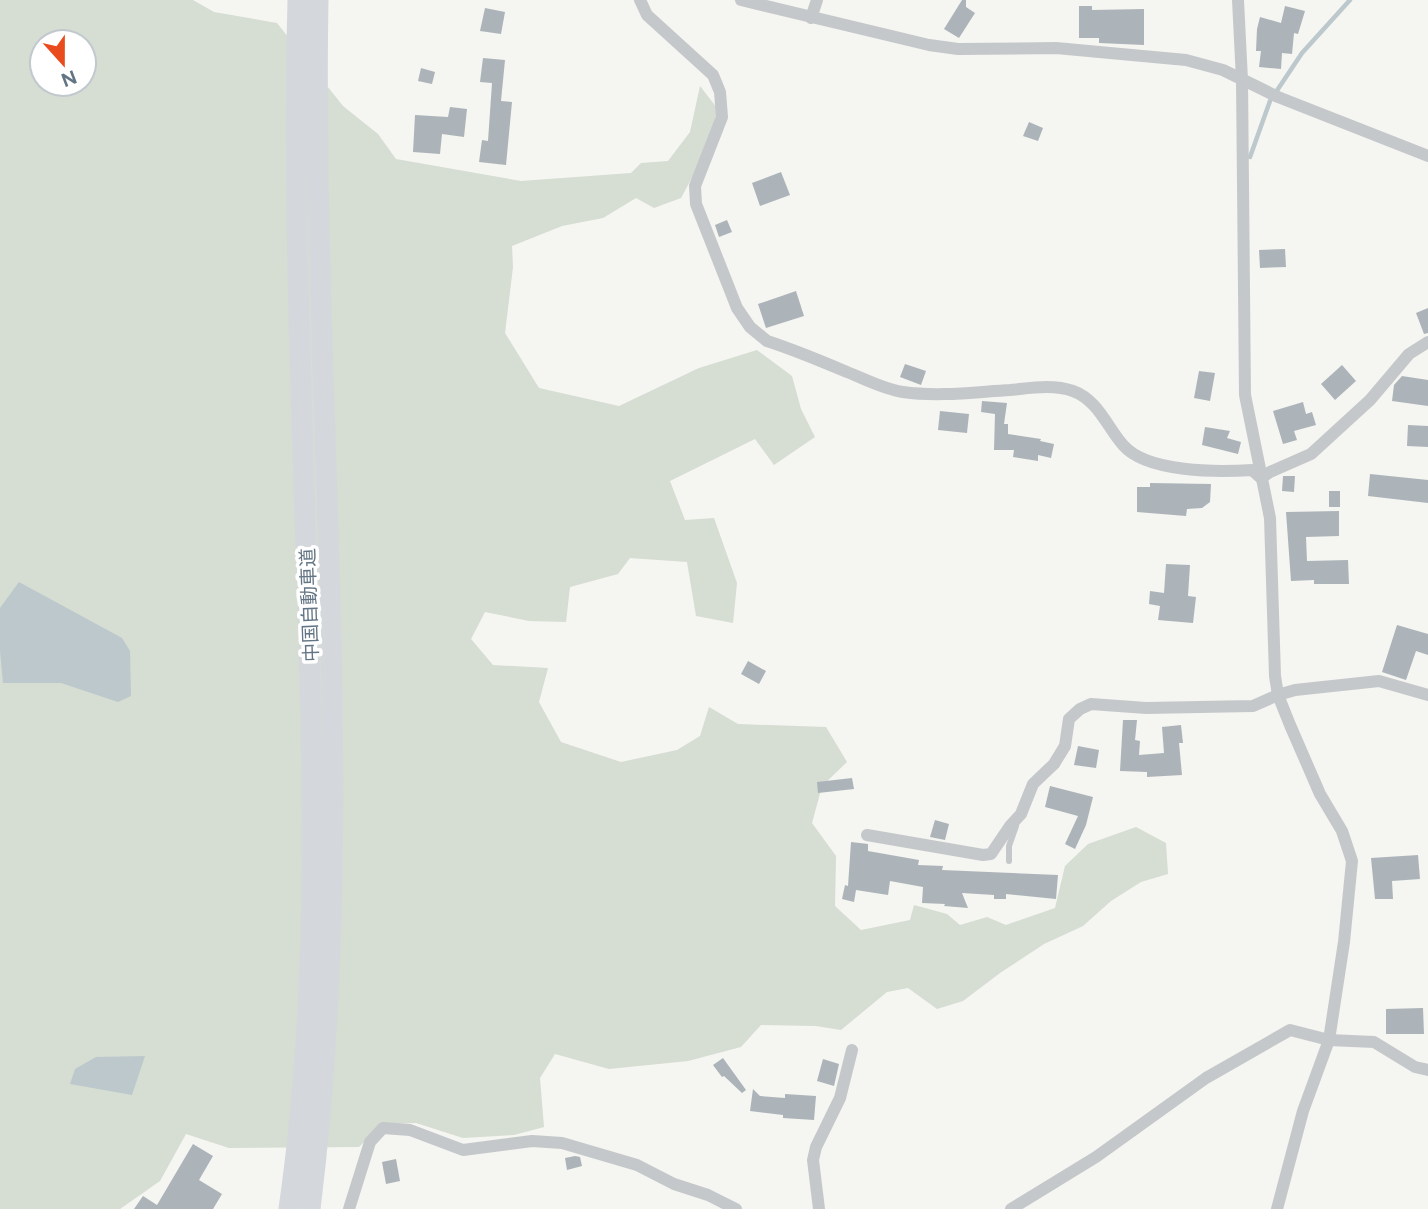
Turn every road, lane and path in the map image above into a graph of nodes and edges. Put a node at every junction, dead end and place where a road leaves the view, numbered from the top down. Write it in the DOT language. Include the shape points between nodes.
graph roads {
  1 [pos="298,0"];
  2 [pos="318,0"];
  3 [pos="640,0"];
  4 [pos="741,0"];
  5 [pos="817,0"];
  6 [pos="1238,0"];
  7 [pos="811,18"];
  8 [pos="1242,80"];
  9 [pos="1428,156"];
  10 [pos="1428,342"];
  11 [pos="1261,478"];
  12 [pos="1278,695"];
  13 [pos="1428,695"];
  14 [pos="1021,814"];
  15 [pos="867,835"];
  16 [pos="1009,861"];
  17 [pos="1329,1040"];
  18 [pos="852,1050"];
  19 [pos="1428,1070"];
  20 [pos="289,1209"];
  21 [pos="310,1209"];
  22 [pos="349,1209"];
  23 [pos="736,1209"];
  24 [pos="819,1209"];
  25 [pos="1011,1209"];
  26 [pos="1277,1209"];
  1 -- 20 [label="highway, 中国自動車道" via="296,93 312,856 302,1104"];
  2 -- 21 [label="highway, 中国自動車道" via="319,245 334,707 330,990"];
  3 -- 11 [label="street" via="647,15 712,75 720,92 722,117 695,186 696,204 737,308 767,341 902,392 1042,387 1074,392 1096,407 1136,456 1190,469 1252,470"];
  4 -- 7 [label="street"];
  5 -- 7 [label="street"];
  6 -- 8 [label="street"];
  7 -- 8 [label="street" via="958,49 1056,47 1186,60"];
  8 -- 9 [label="street"];
  8 -- 11 [label="street" via="1245,395"];
  10 -- 11 [label="street" via="1409,354 1370,400 1311,454"];
  11 -- 12 [label="street" via="1270,519"];
  12 -- 13 [label="street" via="1379,681"];
  12 -- 14 [label="street" via="1253,706 1091,704 1080,709 1069,719 1065,746 1033,784"];
  12 -- 17 [label="street" via="1352,861"];
  14 -- 15 [label="street" via="990,854 983,855"];
  14 -- 16 [label="lane" via="1009,846"];
  17 -- 19 [label="street" via="1374,1042"];
  17 -- 25 [label="street" via="1290,1030 1206,1078 1096,1157"];
  17 -- 26 [label="street" via="1303,1111"];
  18 -- 24 [label="street" via="840,1098 813,1160"];
  22 -- 23 [label="street" via="370,1142 383,1128 410,1130 463,1150 532,1140 562,1143 637,1165"];
}
